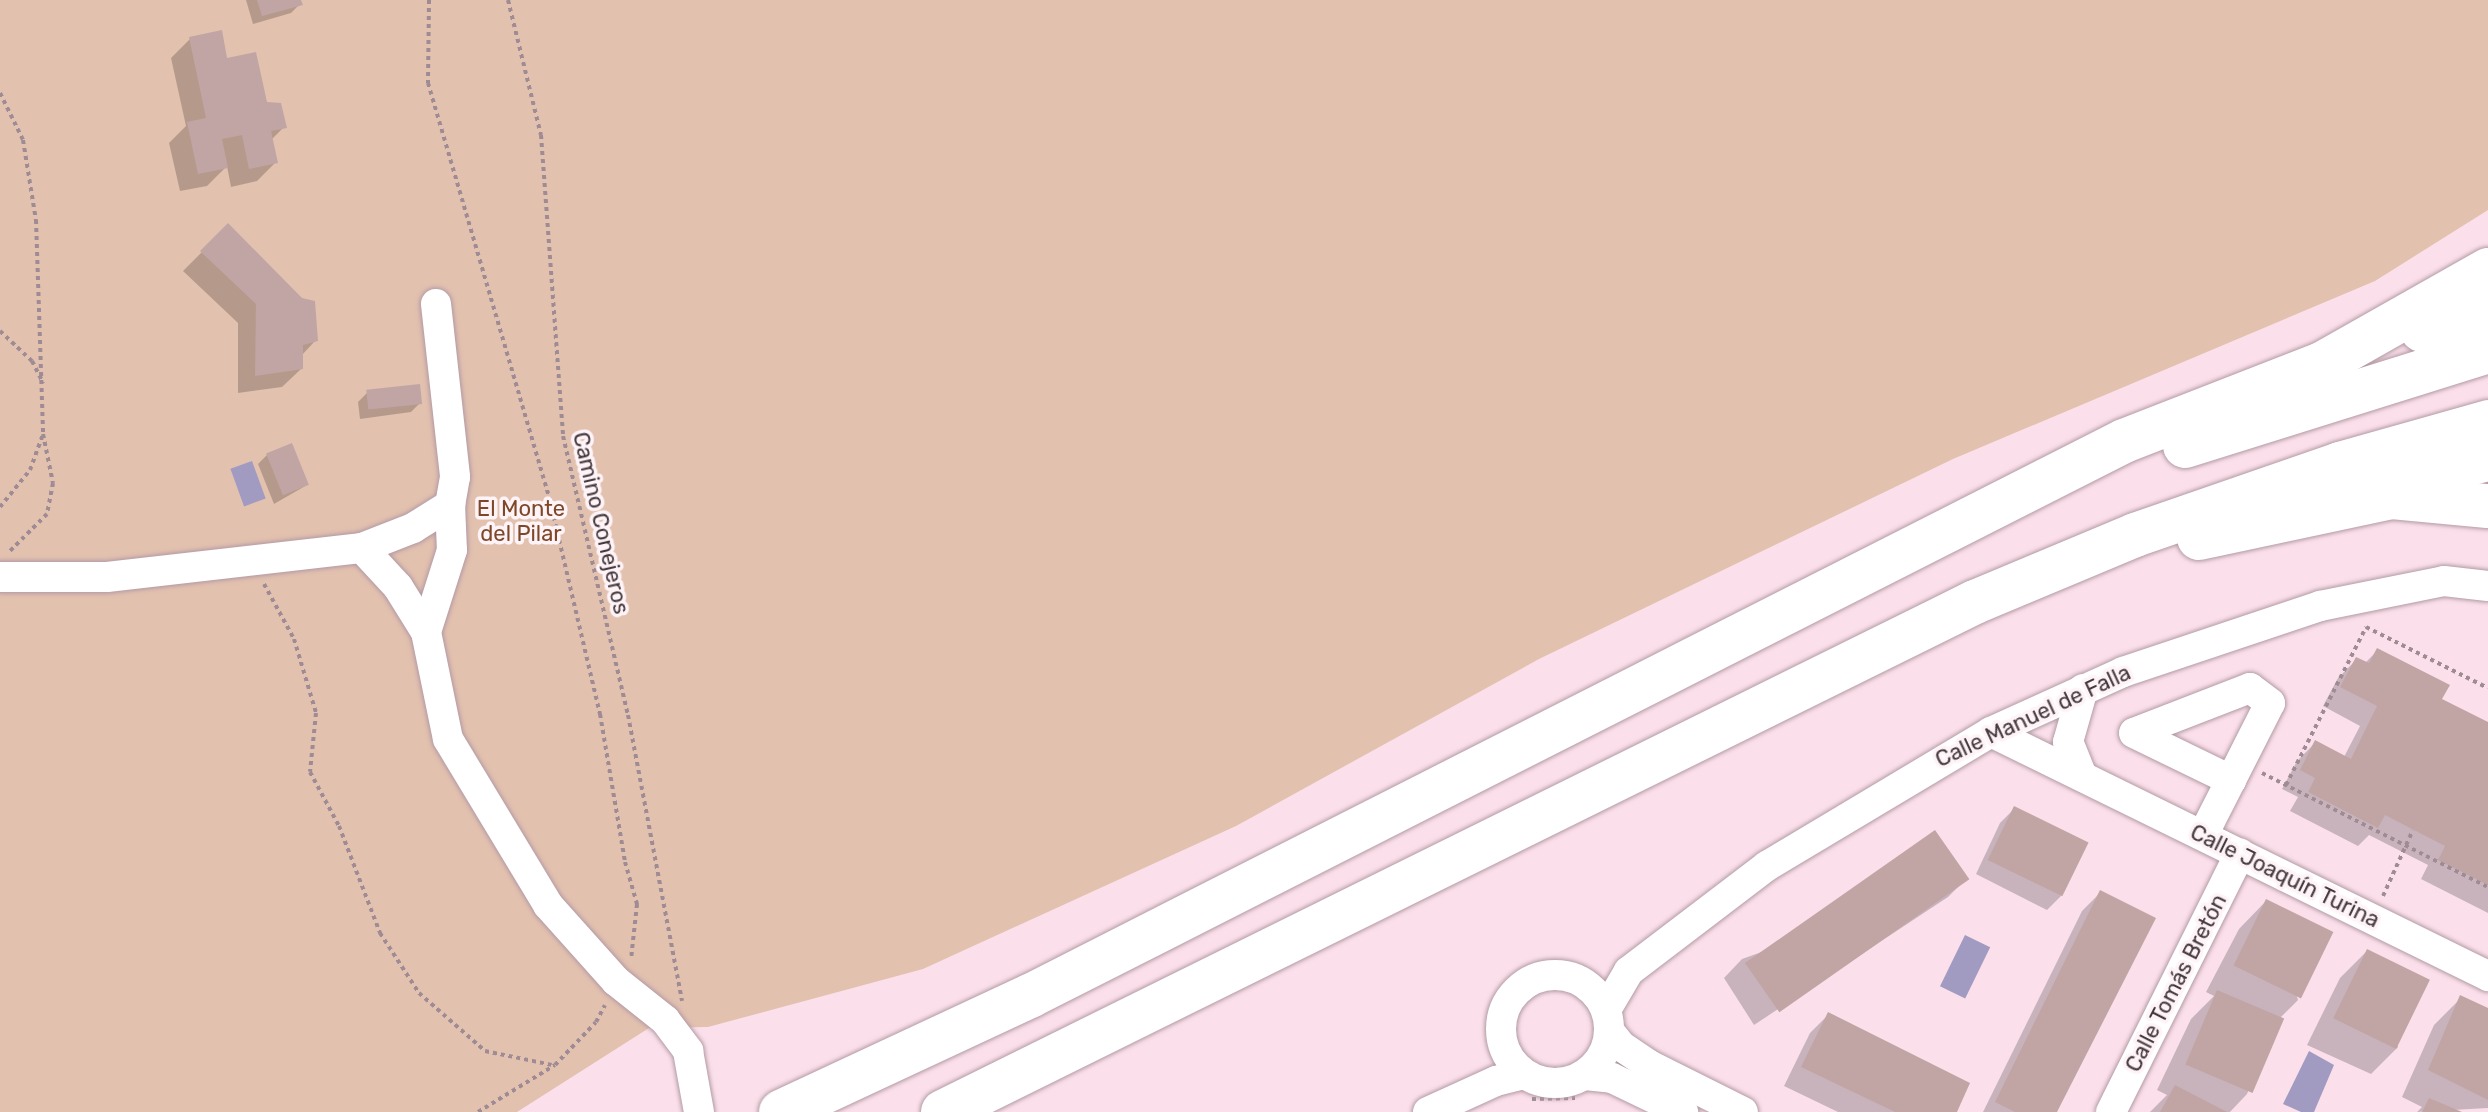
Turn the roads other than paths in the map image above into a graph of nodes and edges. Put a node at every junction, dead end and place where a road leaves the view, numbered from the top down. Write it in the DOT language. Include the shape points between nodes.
graph roads {
  1 [pos="2488,270"];
  2 [pos="436,304"];
  3 [pos="2488,308"];
  4 [pos="2488,351"];
  5 [pos="2322,364"];
  6 [pos="2488,422"];
  7 [pos="2488,459"];
  8 [pos="450,505"];
  9 [pos="2488,506"];
  10 [pos="2193,540"];
  11 [pos="362,548"];
  12 [pos="0,577"];
  13 [pos="1838,586"];
  14 [pos="2488,586"];
  15 [pos="426,632"];
  16 [pos="1838,667"];
  17 [pos="2083,689"];
  18 [pos="1991,732"];
  19 [pos="2082,776"];
  20 [pos="2231,780"];
  21 [pos="2203,835"];
  22 [pos="2240,853"];
  23 [pos="1629,971"];
  24 [pos="2488,976"];
  25 [pos="1582,982"];
  26 [pos="1607,1021"];
  27 [pos="1502,1042"];
  28 [pos="1524,1074"];
  29 [pos="1585,1075"];
  30 [pos="1455,1099"];
  31 [pos="699,1112"];
  32 [pos="781,1112"];
  33 [pos="943,1112"];
  34 [pos="1428,1112"];
  35 [pos="1683,1112"];
  36 [pos="1743,1112"];
  37 [pos="2111,1112"];
  1 -- 5 [label="highway"];
  2 -- 8 [label="street" via="455,477"];
  3 -- 5 [label="highway"];
  4 -- 13 [label="highway" via="2166,452"];
  5 -- 13 [label="highway" via="2124,441"];
  6 -- 16 [label="highway" via="2340,464 2135,535"];
  7 -- 10 [label="highway" via="2418,474"];
  8 -- 11 [label="street" via="413,528"];
  8 -- 15 [label="street" via="452,550"];
  9 -- 10 [label="highway" via="2392,497"];
  10 -- 16 [label="highway" via="1944,638"];
  11 -- 12 [label="street" via="107,577"];
  11 -- 15 [label="street" via="398,587"];
  13 -- 32 [label="highway" via="1030,996"];
  14 -- 17 [label="street, Calle Manuel de Falla" via="2444,581 2320,606"];
  15 -- 31 [label="street" via="448,739 548,905 616,981 665,1020 688,1051"];
  16 -- 33 [label="highway" via="1060,1059"];
  17 -- 18 [label="street, Calle Manuel de Falla"];
  17 -- 19 [label="street" via="2068,742"];
  18 -- 19 [label="street, Calle Joaquín Turina"];
  18 -- 23 [label="street, Calle Manuel de Falla" via="1792,850"];
  19 -- 21 [label="street, Calle Joaquín Turina"];
  20 -- 21 [label="street"];
  21 -- 22 [label="street, Calle Joaquín Turina"];
  22 -- 24 [label="street, Calle Joaquín Turina"];
  22 -- 37 [label="street, Calle Tomás Bretón"];
  23 -- 25 [label="street, Calle Manuel de Falla"];
  23 -- 26 [label="street, Calle Manuel de Falla"];
  25 -- 26 [label="street"];
  25 -- 27 [label="street" via="1551,974 1522,986 1503,1011"];
  26 -- 29 [label="street" via="1602,1056"];
  26 -- 36 [label="street" via="1621,1046 1649,1065"];
  27 -- 28 [label="street"];
  27 -- 30 [label="street" via="1484,1072"];
  28 -- 29 [label="street" via="1565,1083"];
  28 -- 30 [label="street"];
  29 -- 35 [label="street" via="1612,1078"];
  30 -- 34 [label="street"];
}
